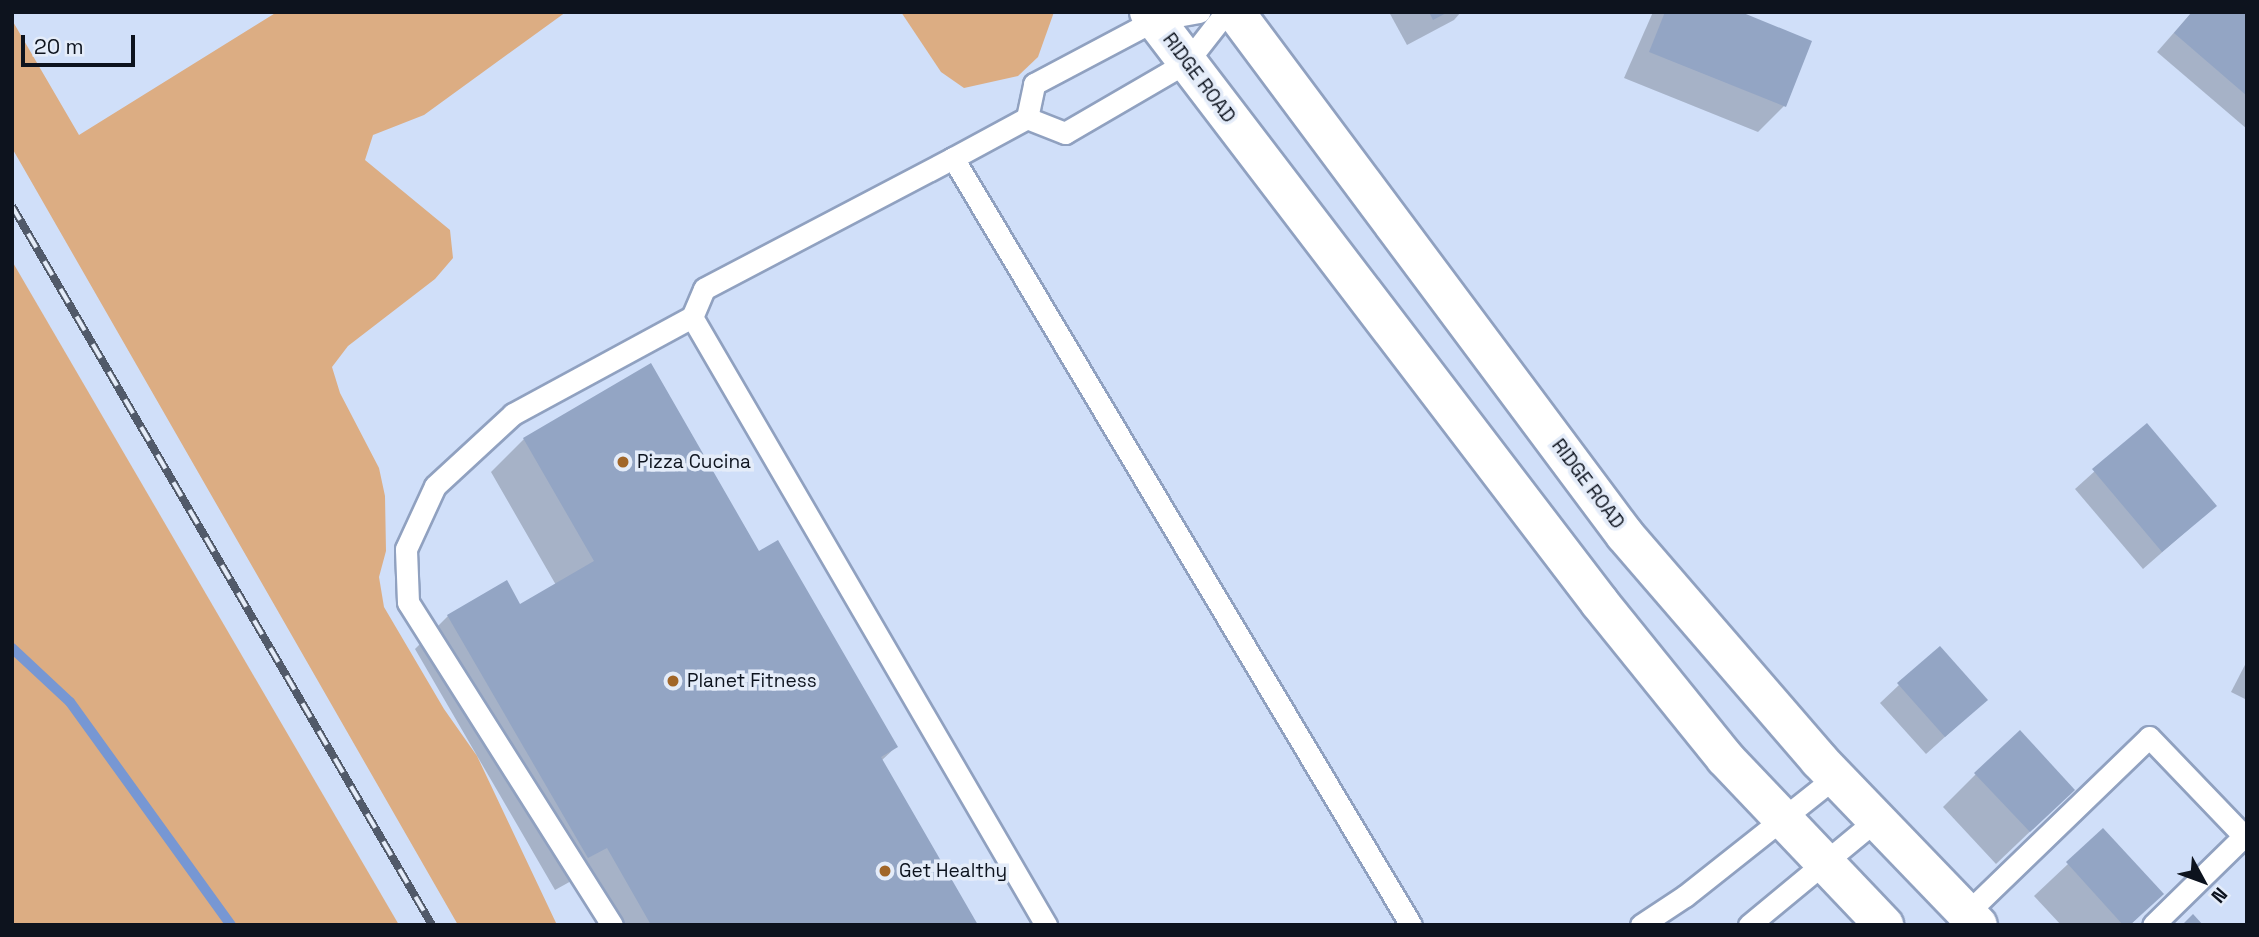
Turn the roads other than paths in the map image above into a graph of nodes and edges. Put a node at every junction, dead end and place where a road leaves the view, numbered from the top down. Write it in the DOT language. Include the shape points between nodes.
graph roads {
  1 [pos="1199,12"];
  2 [pos="1226,12"];
  3 [pos="1235,12"];
  4 [pos="1152,16"];
  5 [pos="1187,62"];
  6 [pos="1027,118"];
  7 [pos="953,158"];
  8 [pos="692,317"];
  9 [pos="1835,777"];
  10 [pos="1783,819"];
  11 [pos="1876,820"];
  12 [pos="1826,864"];
  13 [pos="1973,919"];
  14 [pos="612,925"];
  15 [pos="1046,925"];
  16 [pos="1411,925"];
  17 [pos="1642,925"];
  18 [pos="1749,925"];
  19 [pos="1884,925"];
  20 [pos="2153,925"];
  1 -- 4 [label="lane"];
  2 -- 5 [label="lane"];
  3 -- 9 [label="main road, RIDGE ROAD" via="1625,535"];
  4 -- 5 [label="main road, RIDGE ROAD"];
  4 -- 6 [label="lane" via="1034,84"];
  5 -- 6 [label="lane" via="1065,133"];
  5 -- 10 [label="main road, RIDGE ROAD" via="1600,603 1725,758"];
  6 -- 7 [label="lane"];
  7 -- 8 [label="lane" via="704,289"];
  7 -- 16 [label="lane"];
  8 -- 14 [label="lane" via="513,414 435,486 406,549 408,602"];
  8 -- 15 [label="lane"];
  9 -- 10 [label="lane"];
  9 -- 11 [label="main road, RIDGE ROAD"];
  10 -- 12 [label="main road, RIDGE ROAD"];
  10 -- 17 [label="lane"];
  11 -- 12 [label="lane"];
  11 -- 13 [label="main road, RIDGE ROAD"];
  12 -- 18 [label="lane"];
  12 -- 19 [label="main road, RIDGE ROAD"];
  13 -- 20 [label="lane" via="2149,737 2244,836"];
}
